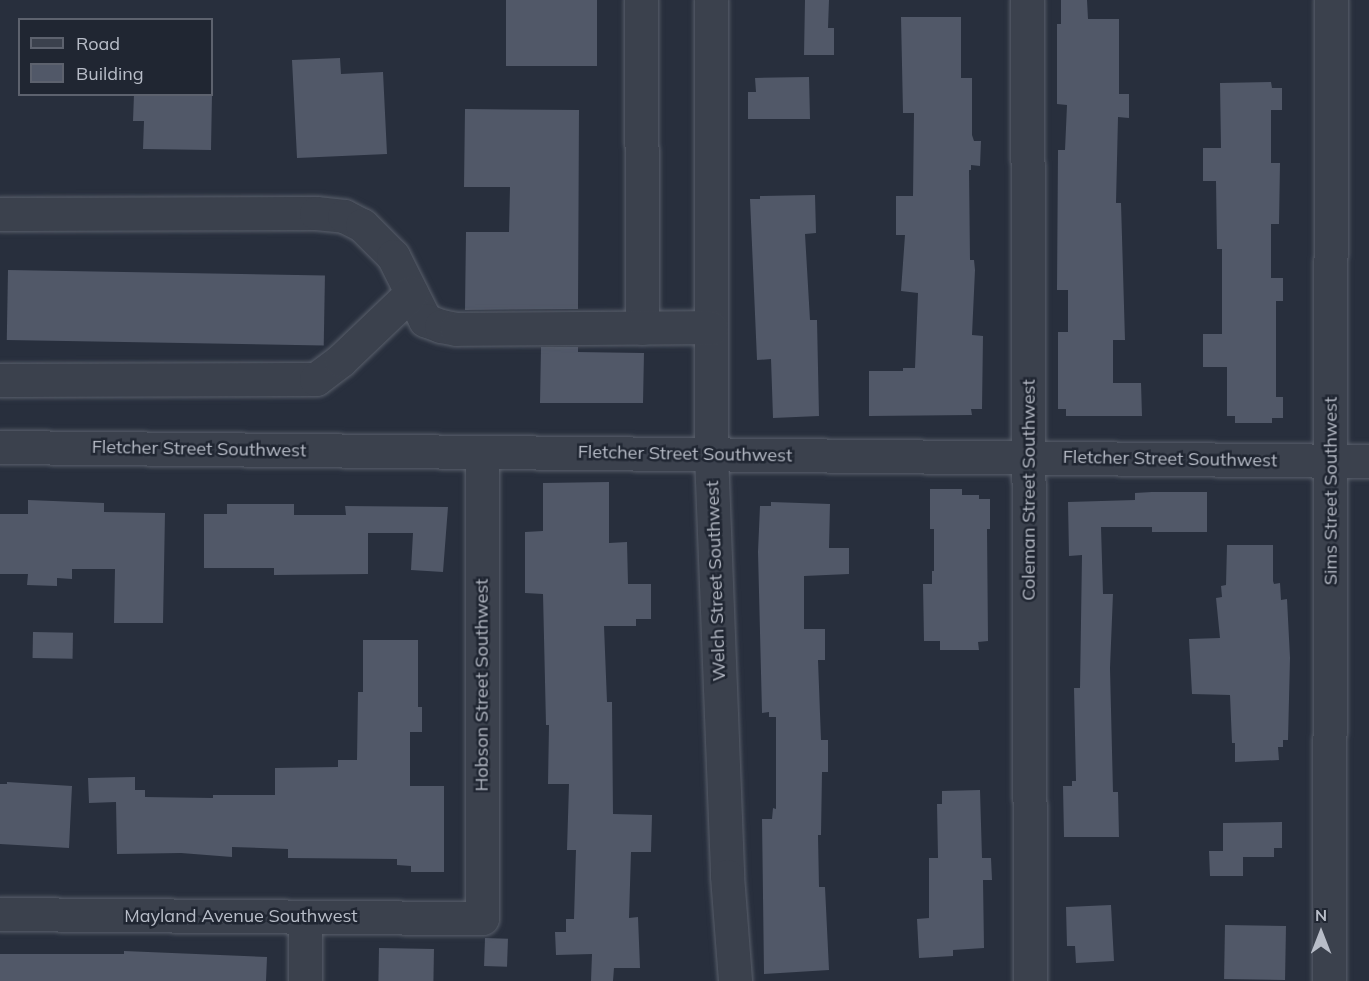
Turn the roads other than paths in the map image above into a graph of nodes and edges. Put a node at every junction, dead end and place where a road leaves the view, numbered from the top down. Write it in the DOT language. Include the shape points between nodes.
graph roads {
  1 [pos="641,0"];
  2 [pos="711,0"];
  3 [pos="1027,0"];
  4 [pos="1331,0"];
  5 [pos="0,214"];
  6 [pos="411,293"];
  7 [pos="711,327"];
  8 [pos="642,328"];
  9 [pos="0,380"];
  10 [pos="0,447"];
  11 [pos="482,452"];
  12 [pos="711,454"];
  13 [pos="1029,457"];
  14 [pos="1331,460"];
  15 [pos="1369,461"];
  16 [pos="0,914"];
  17 [pos="305,917"];
  18 [pos="482,918"];
  19 [pos="305,981"];
  20 [pos="735,981"];
  21 [pos="1030,981"];
  22 [pos="1329,981"];
  1 -- 8 [label="street"];
  2 -- 7 [label="street, Welch Street Southwest"];
  3 -- 13 [label="street, Coleman Street Southwest"];
  4 -- 14 [label="street, Sims Street Southwest"];
  5 -- 6 [label="street" via="344,216 362,225 393,256"];
  6 -- 8 [label="street" via="425,320 456,329"];
  6 -- 9 [label="street" via="316,379"];
  7 -- 8 [label="street"];
  7 -- 12 [label="street, Welch Street Southwest"];
  10 -- 11 [label="street, Fletcher Street Southwest"];
  11 -- 12 [label="street, Fletcher Street Southwest"];
  11 -- 18 [label="street, Hobson Street Southwest"];
  12 -- 13 [label="street, Fletcher Street Southwest"];
  12 -- 20 [label="street, Welch Street Southwest" via="727,876"];
  13 -- 14 [label="street, Fletcher Street Southwest"];
  13 -- 21 [label="street, Coleman Street Southwest"];
  14 -- 15 [label="street, Fletcher Street Southwest"];
  14 -- 22 [label="street, Sims Street Southwest"];
  16 -- 17 [label="street, Mayland Avenue Southwest"];
  17 -- 18 [label="street, Mayland Avenue Southwest"];
  17 -- 19 [label="street"];
}
